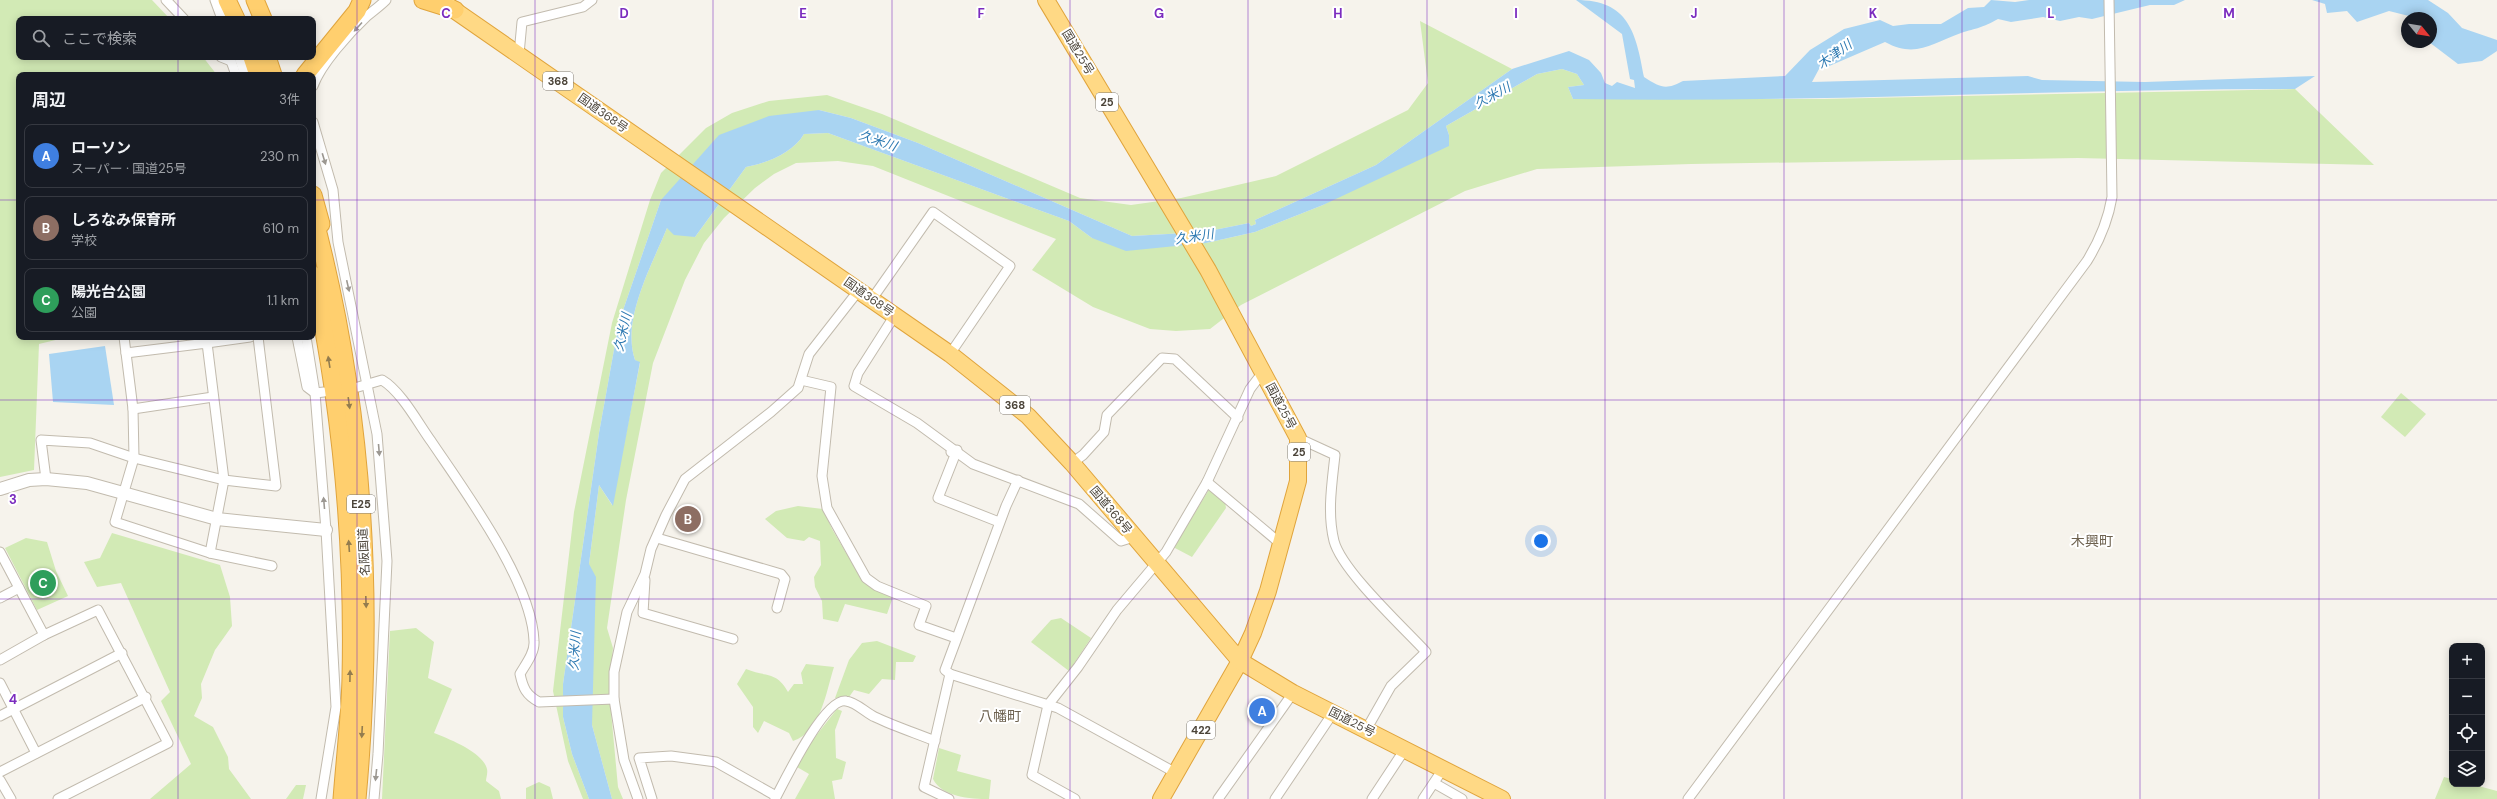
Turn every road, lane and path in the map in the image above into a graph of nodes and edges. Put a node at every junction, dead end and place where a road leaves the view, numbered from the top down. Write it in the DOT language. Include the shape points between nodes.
graph roads {
  1 [pos="166,0"];
  2 [pos="215,0"];
  3 [pos="227,0"];
  4 [pos="234,0"];
  5 [pos="249,0"];
  6 [pos="255,0"];
  7 [pos="371,0"];
  8 [pos="386,0"];
  9 [pos="423,0"];
  10 [pos="440,0"];
  11 [pos="592,0"];
  12 [pos="1046,0"];
  13 [pos="2109,0"];
  14 [pos="358,4"];
  15 [pos="455,10"];
  16 [pos="181,16"];
  17 [pos="221,16"];
  18 [pos="235,16"];
  19 [pos="239,16"];
  20 [pos="254,16"];
  21 [pos="262,16"];
  22 [pos="316,43"];
  23 [pos="519,54"];
  24 [pos="233,60"];
  25 [pos="234,60"];
  26 [pos="253,60"];
  27 [pos="268,60"];
  28 [pos="235,72"];
  29 [pos="243,72"];
  30 [pos="257,72"];
  31 [pos="272,72"];
  32 [pos="307,72"];
  33 [pos="316,76"];
  34 [pos="316,132"];
  35 [pos="316,209"];
  36 [pos="316,227"];
  37 [pos="316,288"];
  38 [pos="865,295"];
  39 [pos="895,315"];
  40 [pos="124,340"];
  41 [pos="228,340"];
  42 [pos="258,340"];
  43 [pos="298,340"];
  44 [pos="307,340"];
  45 [pos="207,343"];
  46 [pos="126,353"];
  47 [pos="950,354"];
  48 [pos="345,371"];
  49 [pos="1263,372"];
  50 [pos="802,380"];
  51 [pos="369,384"];
  52 [pos="358,387"];
  53 [pos="320,392"];
  54 [pos="213,397"];
  55 [pos="133,409"];
  56 [pos="1238,418"];
  57 [pos="1298,438"];
  58 [pos="953,452"];
  59 [pos="134,458"];
  60 [pos="1072,463"];
  61 [pos="46,479"];
  62 [pos="224,480"];
  63 [pos="1018,480"];
  64 [pos="1207,482"];
  65 [pos="0,489"];
  66 [pos="124,493"];
  67 [pos="217,519"];
  68 [pos="1000,522"];
  69 [pos="326,530"];
  70 [pos="1134,537"];
  71 [pos="657,538"];
  72 [pos="1281,544"];
  73 [pos="0,552"];
  74 [pos="210,553"];
  75 [pos="1156,564"];
  76 [pos="272,566"];
  77 [pos="645,574"];
  78 [pos="19,588"];
  79 [pos="0,598"];
  80 [pos="777,608"];
  81 [pos="44,635"];
  82 [pos="956,638"];
  83 [pos="733,639"];
  84 [pos="122,653"];
  85 [pos="0,660"];
  86 [pos="1240,661"];
  87 [pos="950,674"];
  88 [pos="0,684"];
  89 [pos="1293,693"];
  90 [pos="146,697"];
  91 [pos="614,699"];
  92 [pos="1048,705"];
  93 [pos="14,710"];
  94 [pos="1333,713"];
  95 [pos="0,716"];
  96 [pos="1366,730"];
  97 [pos="935,741"];
  98 [pos="1405,749"];
  99 [pos="36,753"];
  100 [pos="1444,769"];
  101 [pos="0,772"];
  102 [pos="1176,773"];
  103 [pos="0,780"];
  104 [pos="1434,783"];
  105 [pos="775,798"];
  106 [pos="1164,798"];
  107 [pos="11,799"];
  108 [pos="58,799"];
  109 [pos="321,799"];
  110 [pos="342,799"];
  111 [pos="357,799"];
  112 [pos="374,799"];
  113 [pos="638,799"];
  114 [pos="652,799"];
  115 [pos="949,799"];
  116 [pos="1075,799"];
  117 [pos="1218,799"];
  118 [pos="1275,799"];
  119 [pos="1372,799"];
  120 [pos="1423,799"];
  121 [pos="1462,799"];
  122 [pos="1502,799"];
  123 [pos="1688,799"];
  1 -- 16 [label="street"];
  2 -- 17 [label="street"];
  3 -- 18 [label="highway"];
  4 -- 19 [label="highway"];
  5 -- 20 [label="highway"];
  6 -- 21 [label="highway"];
  7 -- 14 [label="highway"];
  8 -- 33 [label="street, one-way" via="367,16"];
  9 -- 15 [label="highway"];
  10 -- 15 [label="highway, 国道368号 / 368"];
  11 -- 23 [label="street" via="583,7 522,22"];
  12 -- 49 [label="highway, 国道25号 / 25" via="1169,204"];
  13 -- 123 [label="street" via="2112,197 2108,220 2087,261"];
  14 -- 22 [label="highway" via="328,37"];
  14 -- 32 [label="highway"];
  15 -- 23 [label="highway, 国道368号 / 368"];
  23 -- 38 [label="highway, 国道368号 / 368"];
  24 -- 28 [label="street"];
  25 -- 29 [label="street"];
  26 -- 30 [label="highway"];
  27 -- 31 [label="highway"];
  34 -- 51 [label="street, one-way" via="333,190 338,242"];
  35 -- 48 [label="highway" via="341,322"];
  36 -- 48 [label="highway, 名阪国道 / E25" via="335,310"];
  110 -- 37 [label="highway, 名阪国道 / E25, one-way" via="350,680 349,557 338,427"];
  38 -- 39 [label="highway, 国道368号 / 368"];
  38 -- 47 [label="street" via="933,212 1010,266"];
  38 -- 50 [label="street" via="808,354"];
  39 -- 47 [label="highway, 国道368号 / 368"];
  39 -- 58 [label="street" via="858,373 854,386 917,423"];
  40 -- 46 [label="street"];
  41 -- 45 [label="street"];
  42 -- 62 [label="street" via="276,486"];
  43 -- 53 [label="street" via="307,387"];
  44 -- 53 [label="street"];
  45 -- 46 [label="street"];
  45 -- 54 [label="street"];
  46 -- 55 [label="street"];
  47 -- 60 [label="highway, 国道368号 / 368" via="1028,416"];
  48 -- 111 [label="highway, 名阪国道 / E25, one-way" via="359,486 367,619 362,746"];
  49 -- 56 [label="street" via="1250,389"];
  49 -- 57 [label="highway, 国道25号 / 25"];
  50 -- 71 [label="street" via="790,397 685,479"];
  50 -- 82 [label="street" via="831,387 822,476 826,508 836,528 866,578 882,589 926,606 919,624"];
  51 -- 52 [label="street"];
  51 -- 91 [label="street" via="382,380 389,384 414,417 474,505 516,579 531,622 534,649 520,674 523,688 529,697 539,702"];
  51 -- 112 [label="street, one-way" via="378,434 387,561"];
  69 -- 53 [label="street, one-way"];
  54 -- 55 [label="street"];
  54 -- 62 [label="street"];
  55 -- 59 [label="street"];
  56 -- 60 [label="street" via="1175,359 1162,358 1107,415 1104,432"];
  56 -- 64 [label="street"];
  57 -- 72 [label="highway, 国道25号 / 25" via="1298,481"];
  57 -- 96 [label="street" via="1335,455 1331,523 1335,542 1348,568 1426,652 1391,686"];
  58 -- 63 [label="street" via="973,464"];
  58 -- 68 [label="street" via="938,498"];
  59 -- 61 [label="street" via="90,443 41,440"];
  59 -- 62 [label="street"];
  59 -- 66 [label="street"];
  60 -- 70 [label="highway, 国道368号 / 368"];
  61 -- 65 [label="street" via="29,480"];
  61 -- 66 [label="street" via="87,483"];
  62 -- 67 [label="street"];
  63 -- 68 [label="street"];
  63 -- 70 [label="street" via="1079,504 1121,541"];
  64 -- 72 [label="street"];
  64 -- 75 [label="street" via="1166,552"];
  66 -- 67 [label="street"];
  66 -- 74 [label="street" via="115,522"];
  67 -- 69 [label="street"];
  67 -- 74 [label="street"];
  68 -- 82 [label="street"];
  69 -- 109 [label="street" via="336,707"];
  70 -- 75 [label="highway, 国道368号 / 368"];
  71 -- 77 [label="street" via="651,549"];
  71 -- 80 [label="street" via="781,574 785,579"];
  72 -- 86 [label="highway, 国道25号 / 25" via="1253,633"];
  73 -- 78 [label="street"];
  74 -- 76 [label="street"];
  75 -- 86 [label="highway, 国道368号 / 368"];
  75 -- 92 [label="street" via="1117,610"];
  77 -- 83 [label="street" via="643,613"];
  77 -- 91 [label="street" via="627,612 619,641 614,672"];
  78 -- 79 [label="street"];
  78 -- 81 [label="street"];
  81 -- 84 [label="street" via="98,610"];
  81 -- 85 [label="street"];
  82 -- 87 [label="street" via="945,670"];
  84 -- 90 [label="street"];
  84 -- 93 [label="street"];
  86 -- 89 [label="highway, 国道25号"];
  86 -- 102 [label="highway, 422"];
  87 -- 92 [label="street"];
  87 -- 97 [label="street"];
  88 -- 93 [label="street"];
  89 -- 94 [label="highway, 国道25号"];
  89 -- 117 [label="street"];
  90 -- 99 [label="street"];
  90 -- 108 [label="street" via="168,743"];
  91 -- 113 [label="street" via="624,760"];
  92 -- 102 [label="street" via="1058,708"];
  92 -- 116 [label="street" via="1032,775"];
  93 -- 95 [label="street"];
  93 -- 99 [label="street"];
  94 -- 96 [label="highway, 国道25号"];
  94 -- 118 [label="street"];
  96 -- 98 [label="highway, 国道25号"];
  97 -- 105 [label="street" via="875,717 846,701 839,702 832,706 807,739"];
  97 -- 115 [label="street" via="924,787"];
  98 -- 100 [label="highway, 国道25号"];
  98 -- 119 [label="street"];
  99 -- 101 [label="street"];
  100 -- 104 [label="street"];
  100 -- 122 [label="highway, 国道25号"];
  102 -- 106 [label="highway, 422"];
  103 -- 107 [label="street"];
  104 -- 120 [label="street"];
  104 -- 121 [label="street"];
  105 -- 114 [label="street" via="716,762 671,756 639,758"];
}
